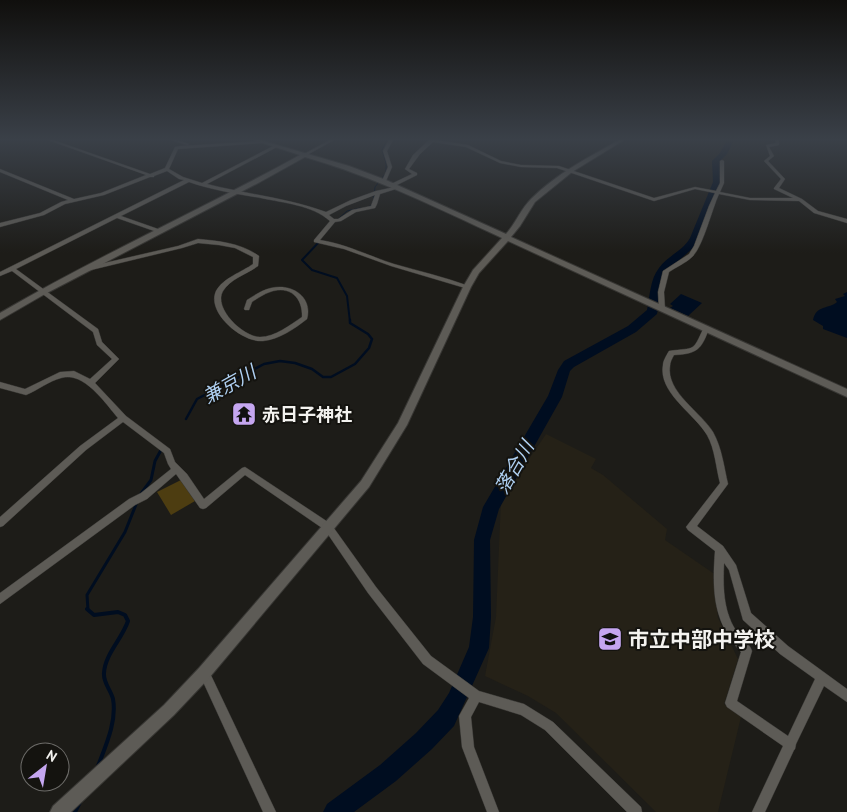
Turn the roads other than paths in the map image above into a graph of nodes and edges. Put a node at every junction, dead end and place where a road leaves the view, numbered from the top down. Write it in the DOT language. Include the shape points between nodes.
graph roads {
  1 [pos="19,178"];
  2 [pos="147,178"];
  3 [pos="183,178"];
  4 [pos="216,178"];
  5 [pos="261,178"];
  6 [pos="376,178"];
  7 [pos="409,178"];
  8 [pos="561,178"];
  9 [pos="590,178"];
  10 [pos="722,178"];
  11 [pos="782,178"];
  12 [pos="189,180"];
  13 [pos="382,180"];
  14 [pos="204,184"];
  15 [pos="395,186"];
  16 [pos="234,192"];
  17 [pos="376,192"];
  18 [pos="718,193"];
  19 [pos="800,200"];
  20 [pos="74,201"];
  21 [pos="327,214"];
  22 [pos="117,216"];
  23 [pos="335,221"];
  24 [pos="847,221"];
  25 [pos="0,225"];
  26 [pos="159,231"];
  27 [pos="506,237"];
  28 [pos="12,268"];
  29 [pos="85,269"];
  30 [pos="0,274"];
  31 [pos="467,288"];
  32 [pos="42,292"];
  33 [pos="247,308"];
  34 [pos="661,308"];
  35 [pos="0,317"];
  36 [pos="706,328"];
  37 [pos="91,383"];
  38 [pos="0,385"];
  39 [pos="847,393"];
  40 [pos="123,418"];
  41 [pos="177,469"];
  42 [pos="0,523"];
  43 [pos="328,527"];
  44 [pos="720,550"];
  45 [pos="0,599"];
  46 [pos="204,673"];
  47 [pos="822,676"];
  48 [pos="474,695"];
  49 [pos="847,696"];
  50 [pos="791,745"];
  51 [pos="58,812"];
  52 [pos="270,812"];
  53 [pos="493,812"];
  54 [pos="636,812"];
  55 [pos="758,812"];
  1 -- 20 [label="street"];
  2 -- 20 [label="street"];
  3 -- 12 [label="street"];
  4 -- 14 [label="street"];
  5 -- 16 [label="street"];
  6 -- 13 [label="street"];
  7 -- 15 [label="street"];
  8 -- 27 [label="street" via="532,201"];
  9 -- 18 [label="street" via="654,200 691,189"];
  10 -- 18 [label="street"];
  11 -- 19 [label="street" via="776,188"];
  12 -- 14 [label="street"];
  12 -- 22 [label="street"];
  13 -- 15 [label="street"];
  14 -- 16 [label="street"];
  15 -- 17 [label="street"];
  15 -- 27 [label="street"];
  16 -- 21 [label="street"];
  16 -- 26 [label="street"];
  17 -- 21 [label="street"];
  17 -- 23 [label="street" via="373,207 354,211"];
  18 -- 19 [label="street" via="750,199"];
  18 -- 34 [label="street" via="697,246 691,255 666,271"];
  19 -- 24 [label="street" via="816,212"];
  20 -- 25 [label="street"];
  21 -- 23 [label="street"];
  22 -- 26 [label="street"];
  22 -- 28 [label="street" via="56,249"];
  23 -- 31 [label="street" via="322,232 320,242 358,250 390,264 447,279"];
  26 -- 29 [label="street"];
  27 -- 31 [label="street" via="476,272"];
  27 -- 34 [label="street"];
  28 -- 30 [label="street"];
  28 -- 32 [label="street"];
  29 -- 32 [label="street"];
  29 -- 33 [label="street" via="198,241 219,242 245,249 256,256 256,265 219,292 225,318 240,332 259,339 282,334 305,318 307,307 302,297 290,290 276,289 249,301"];
  31 -- 43 [label="street" via="389,448 365,484"];
  32 -- 35 [label="street"];
  32 -- 37 [label="street" via="96,331 99,343 116,359"];
  34 -- 36 [label="street"];
  36 -- 39 [label="street"];
  36 -- 44 [label="street" via="696,349 671,353 665,362 665,374 676,395 711,434 724,484 691,528"];
  37 -- 38 [label="street" via="74,374 55,377 26,392"];
  37 -- 40 [label="street"];
  40 -- 41 [label="street" via="167,451"];
  40 -- 42 [label="street" via="83,448"];
  41 -- 43 [label="street" via="203,505 245,470"];
  41 -- 45 [label="street"];
  43 -- 46 [label="street"];
  43 -- 48 [label="street" via="427,660"];
  44 -- 47 [label="street" via="733,568 748,616 784,650"];
  44 -- 50 [label="street" via="718,579 724,617 747,651 731,703"];
  46 -- 51 [label="street" via="169,710"];
  46 -- 52 [label="street"];
  47 -- 49 [label="street"];
  47 -- 50 [label="street"];
  48 -- 53 [label="street" via="465,716 468,747"];
  48 -- 54 [label="street" via="524,710 550,726"];
  50 -- 55 [label="street"];
}
